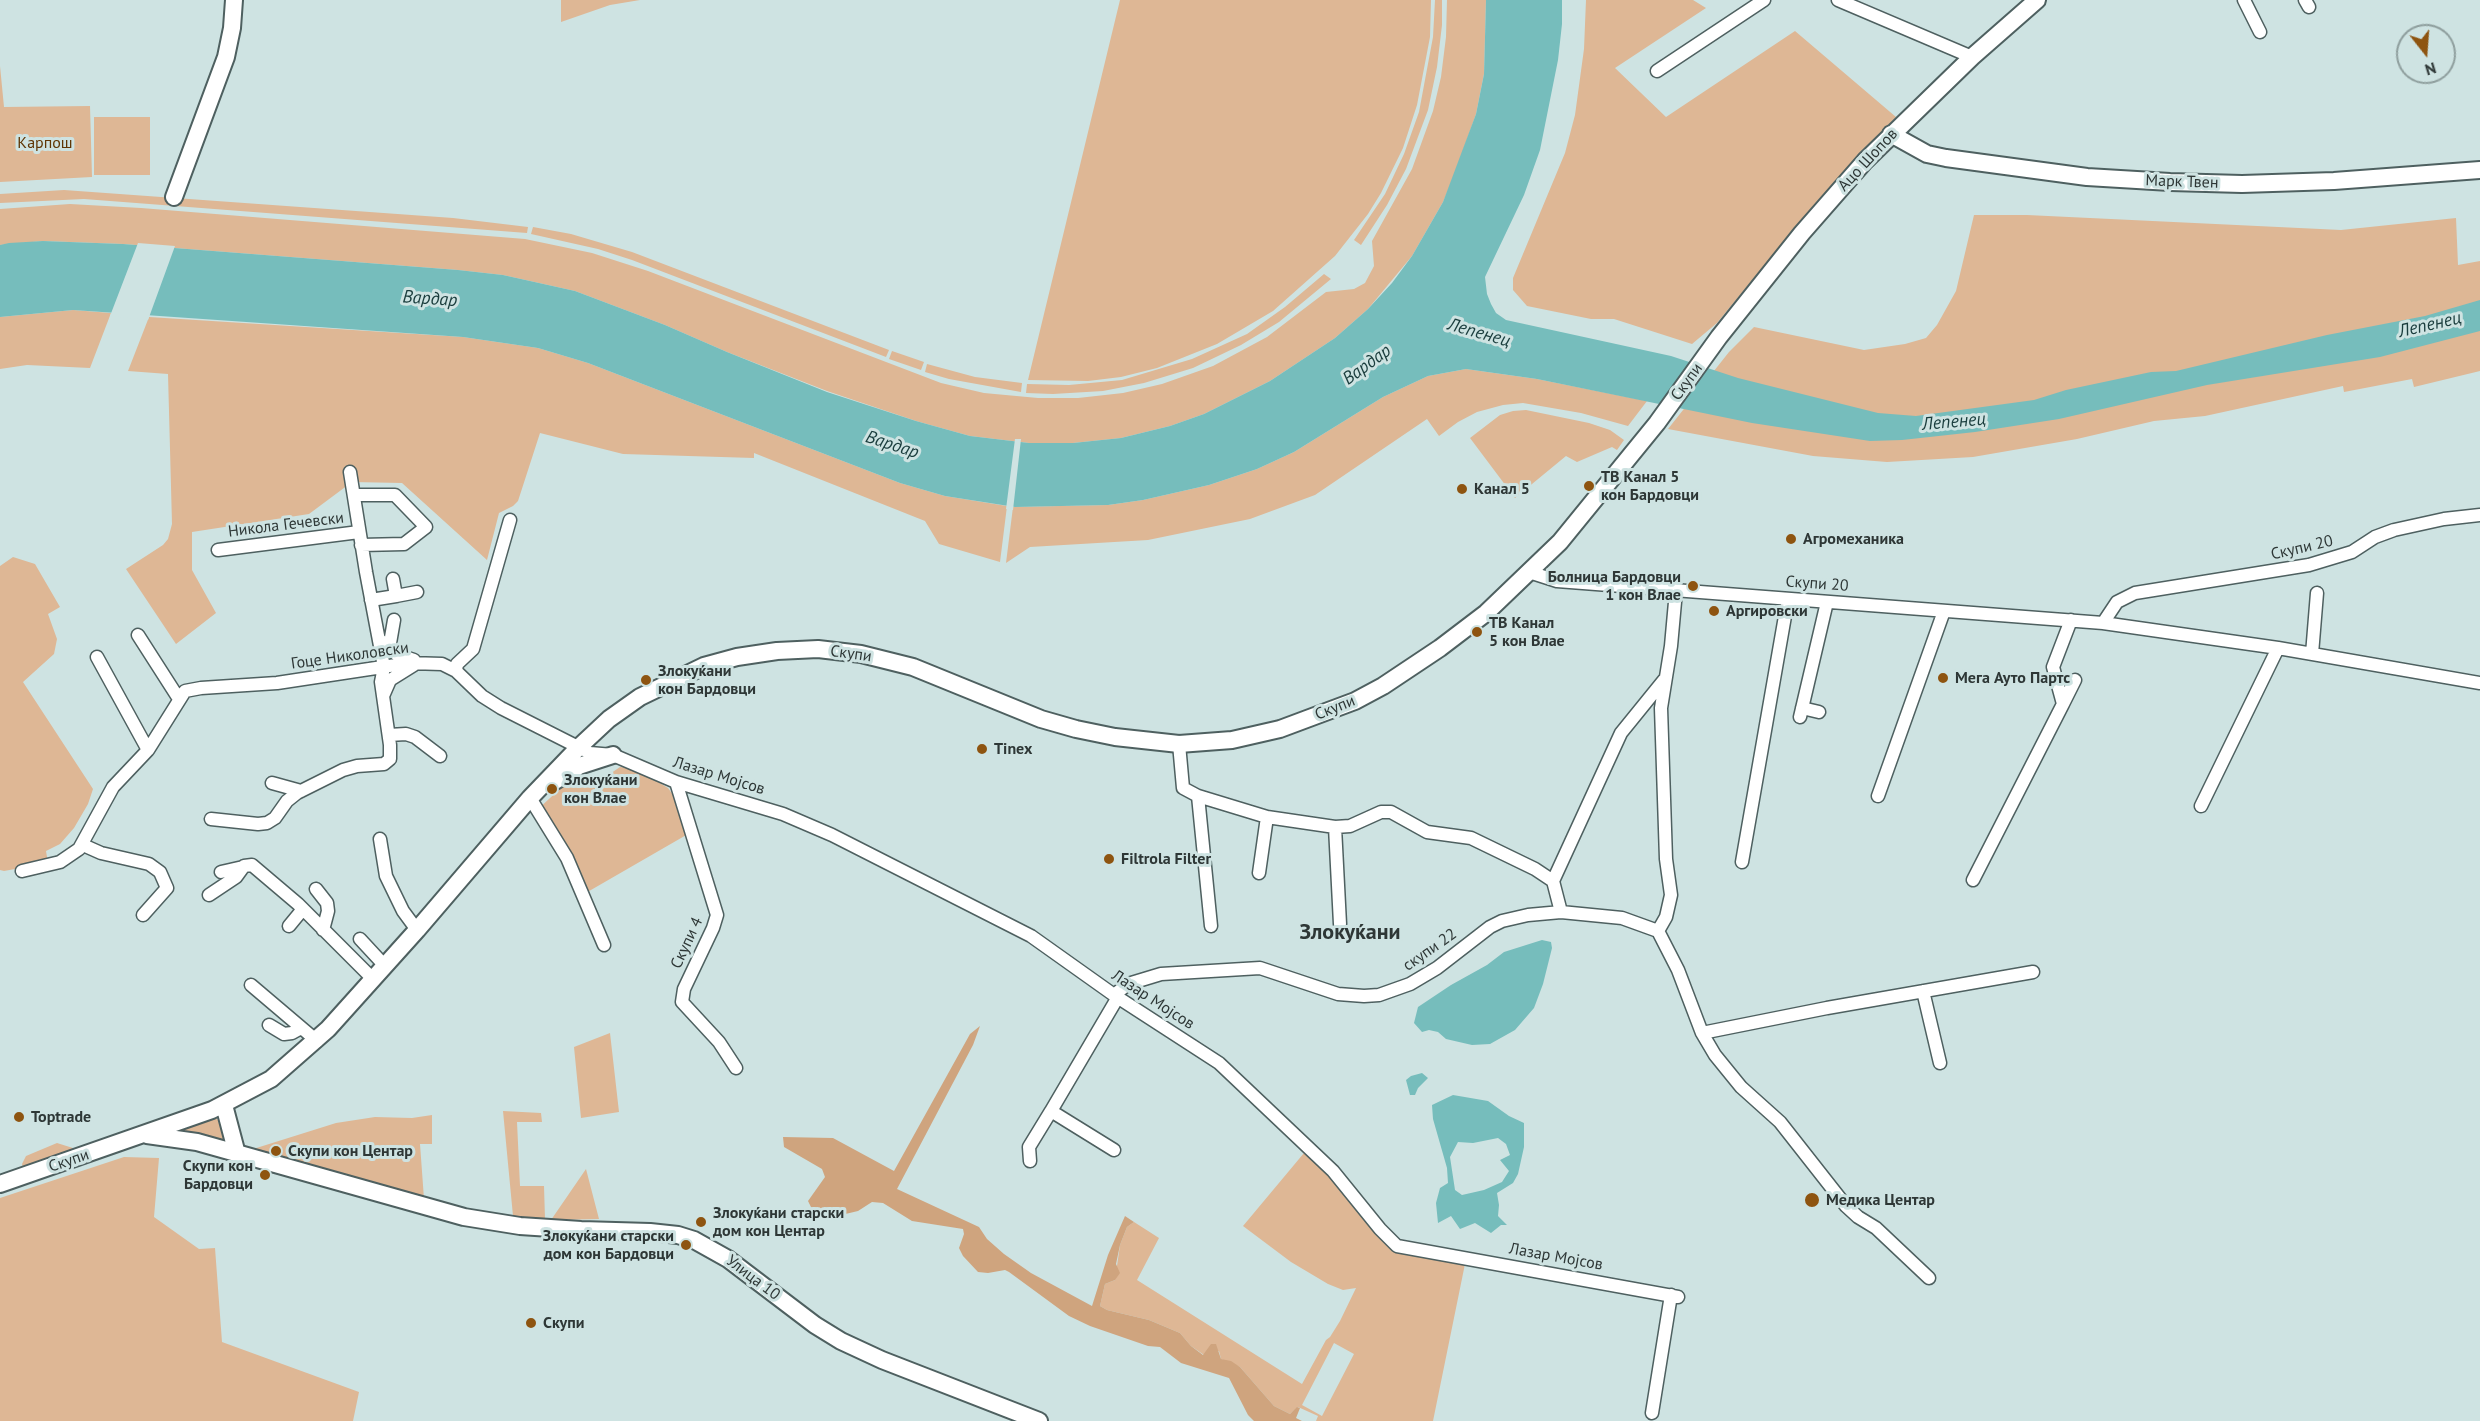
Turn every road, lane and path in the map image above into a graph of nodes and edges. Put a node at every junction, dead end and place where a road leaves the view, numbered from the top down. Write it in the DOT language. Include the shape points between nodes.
graph roads {
  1 [pos="234,0"];
  2 [pos="1764,0"];
  3 [pos="1838,0"];
  4 [pos="2037,0"];
  5 [pos="2244,0"];
  6 [pos="2260,32"];
  7 [pos="1972,57"];
  8 [pos="1657,71"];
  9 [pos="1891,134"];
  10 [pos="2480,170"];
  11 [pos="174,197"];
  12 [pos="1719,338"];
  13 [pos="350,472"];
  14 [pos="354,495"];
  15 [pos="2480,515"];
  16 [pos="510,520"];
  17 [pos="359,532"];
  18 [pos="361,545"];
  19 [pos="218,550"];
  20 [pos="1529,572"];
  21 [pos="393,579"];
  22 [pos="1676,591"];
  23 [pos="417,592"];
  24 [pos="2317,593"];
  25 [pos="396,596"];
  26 [pos="1788,598"];
  27 [pos="371,600"];
  28 [pos="1827,602"];
  29 [pos="1944,611"];
  30 [pos="394,620"];
  31 [pos="2071,620"];
  32 [pos="2103,623"];
  33 [pos="138,635"];
  34 [pos="384,645"];
  35 [pos="2278,648"];
  36 [pos="2312,654"];
  37 [pos="97,657"];
  38 [pos="423,662"];
  39 [pos="384,667"];
  40 [pos="456,671"];
  41 [pos="1665,679"];
  42 [pos="2075,680"];
  43 [pos="2480,683"];
  44 [pos="383,698"];
  45 [pos="179,699"];
  46 [pos="2062,704"];
  47 [pos="1819,711"];
  48 [pos="593,734"];
  49 [pos="389,735"];
  50 [pos="1179,744"];
  51 [pos="579,747"];
  52 [pos="148,750"];
  53 [pos="613,755"];
  54 [pos="440,756"];
  55 [pos="676,782"];
  56 [pos="272,783"];
  57 [pos="301,791"];
  58 [pos="533,795"];
  59 [pos="1198,796"];
  60 [pos="1878,796"];
  61 [pos="2201,806"];
  62 [pos="1267,817"];
  63 [pos="211,819"];
  64 [pos="1335,827"];
  65 [pos="380,839"];
  66 [pos="83,845"];
  67 [pos="1742,862"];
  68 [pos="22,871"];
  69 [pos="1259,873"];
  70 [pos="1553,880"];
  71 [pos="1973,880"];
  72 [pos="316,890"];
  73 [pos="209,895"];
  74 [pos="303,909"];
  75 [pos="1561,912"];
  76 [pos="143,915"];
  77 [pos="1340,924"];
  78 [pos="289,926"];
  79 [pos="1211,926"];
  80 [pos="323,930"];
  81 [pos="417,930"];
  82 [pos="1658,931"];
  83 [pos="360,939"];
  84 [pos="604,945"];
  85 [pos="385,966"];
  86 [pos="2033,972"];
  87 [pos="373,980"];
  88 [pos="251,985"];
  89 [pos="1923,991"];
  90 [pos="1116,996"];
  91 [pos="269,1025"];
  92 [pos="301,1028"];
  93 [pos="1702,1033"];
  94 [pos="317,1041"];
  95 [pos="1940,1063"];
  96 [pos="736,1068"];
  97 [pos="225,1105"];
  98 [pos="1051,1111"];
  99 [pos="147,1135"];
  100 [pos="1114,1150"];
  101 [pos="237,1154"];
  102 [pos="1030,1161"];
  103 [pos="0,1185"];
  104 [pos="1929,1278"];
  105 [pos="1652,1413"];
  106 [pos="1039,1421"];
  1 -- 11 [label="street" via="226,57"];
  2 -- 8 [label="street"];
  3 -- 7 [label="street"];
  4 -- 7 [label="street, Ацо Шопов"];
  5 -- 6 [label="street"];
  7 -- 9 [label="street, Ацо Шопов"];
  9 -- 10 [label="street, Марк Твен" via="1927,153 1946,158 2075,176 2158,182 2242,184"];
  9 -- 12 [label="street, Ацо Шопов" via="1802,233"];
  12 -- 20 [label="street, Скупи" via="1658,423"];
  13 -- 14 [label="street, Никола Гечевски"];
  14 -- 17 [label="street, Никола Гечевски"];
  14 -- 18 [label="street" via="394,495 426,527 404,544"];
  15 -- 32 [label="street, Скупи 20" via="2394,530 2352,552 2309,565 2135,593 2117,602"];
  16 -- 40 [label="street" via="473,649 457,664"];
  17 -- 18 [label="street, Никола Гечевски"];
  17 -- 19 [label="street, Никола Гечевски"];
  18 -- 27 [label="street, Никола Гечевски"];
  20 -- 22 [label="street, Скупи 20" via="1557,581"];
  20 -- 50 [label="street, Скупи" via="1486,613 1440,648 1355,701 1256,736"];
  21 -- 25 [label="street"];
  22 -- 26 [label="street, Скупи 20"];
  22 -- 41 [label="street"];
  23 -- 25 [label="street"];
  24 -- 36 [label="street"];
  25 -- 27 [label="street"];
  26 -- 28 [label="street, Скупи 20"];
  26 -- 67 [label="street"];
  27 -- 34 [label="street, Никола Гечевски"];
  28 -- 29 [label="street, Скупи 20"];
  28 -- 47 [label="street" via="1801,712"];
  29 -- 31 [label="street, Скупи 20"];
  29 -- 60 [label="street"];
  30 -- 34 [label="street"];
  31 -- 32 [label="street, Скупи 20"];
  31 -- 46 [label="street" via="2053,667"];
  32 -- 35 [label="street, Скупи 20"];
  33 -- 45 [label="street"];
  34 -- 38 [label="street" via="408,659"];
  34 -- 39 [label="street, Никола Гечевски"];
  35 -- 36 [label="street, Скупи 20"];
  35 -- 61 [label="street"];
  36 -- 43 [label="street, Скупи 20"];
  37 -- 52 [label="street"];
  38 -- 39 [label="street, Гоце Николовски"];
  38 -- 40 [label="street, Гоце Николовски" via="442,664"];
  38 -- 44 [label="street" via="394,676"];
  39 -- 44 [label="street, Никола Гечевски"];
  39 -- 45 [label="street, Гоце Николовски" via="277,683 193,689 185,691"];
  40 -- 51 [label="street, Гоце Николовски" via="501,708"];
  41 -- 70 [label="street" via="1621,733"];
  41 -- 82 [label="street" via="1661,754 1671,895"];
  42 -- 46 [label="street"];
  44 -- 49 [label="street, Никола Гечевски"];
  45 -- 52 [label="street"];
  46 -- 71 [label="street"];
  48 -- 50 [label="street, Скупи" via="640,697 704,666 753,654 818,649 913,667 1041,719 1076,729"];
  48 -- 51 [label="street, Скупи"];
  48 -- 53 [label="street"];
  49 -- 54 [label="street" via="406,734"];
  49 -- 57 [label="street, Никола Гечевски" via="391,755 386,763 343,770"];
  50 -- 59 [label="street" via="1183,788"];
  51 -- 53 [label="street, Лазар Мојсов" via="590,753"];
  51 -- 58 [label="street, Скупи"];
  52 -- 66 [label="street" via="113,787"];
  53 -- 55 [label="street, Лазар Мојсов"];
  53 -- 58 [label="street" via="579,766"];
  55 -- 90 [label="street, Лазар Мојсов" via="770,809 832,835 1031,936"];
  55 -- 96 [label="street, Cкупи 4" via="717,915 682,1002 719,1041"];
  56 -- 57 [label="street"];
  57 -- 63 [label="street, Никола Гечевски" via="267,823"];
  58 -- 81 [label="street, Скупи"];
  58 -- 84 [label="street" via="567,858"];
  59 -- 62 [label="street"];
  59 -- 79 [label="street"];
  62 -- 64 [label="street"];
  62 -- 69 [label="street"];
  64 -- 70 [label="street" via="1391,812 1427,832 1471,838"];
  64 -- 77 [label="street"];
  65 -- 81 [label="street" via="386,876"];
  66 -- 68 [label="street" via="66,860"];
  66 -- 76 [label="street" via="149,864 160,873 167,888"];
  70 -- 75 [label="street"];
  72 -- 80 [label="street" via="327,903"];
  73 -- 74 [label="street" via="249,864"];
  74 -- 78 [label="street"];
  74 -- 80 [label="street"];
  75 -- 82 [label="street, скупи 22" via="1622,918"];
  75 -- 90 [label="street, скупи 22" via="1502,921 1437,968 1410,984 1379,995 1338,994 1260,968 1244,968 1161,974 1128,984"];
  80 -- 87 [label="street"];
  81 -- 85 [label="street, Скупи"];
  82 -- 93 [label="street"];
  83 -- 85 [label="street"];
  85 -- 87 [label="street, Скупи"];
  86 -- 89 [label="street"];
  87 -- 94 [label="street, Скупи"];
  88 -- 92 [label="street"];
  89 -- 93 [label="street"];
  89 -- 95 [label="street"];
  90 -- 98 [label="street"];
  90 -- 105 [label="street, Лазар Мојсов" via="1219,1063 1244,1085 1333,1171 1397,1246 1674,1296"];
  91 -- 92 [label="street" via="284,1034"];
  92 -- 94 [label="street"];
  93 -- 104 [label="street" via="1741,1087 1780,1122 1846,1206 1876,1228"];
  94 -- 97 [label="street, Скупи" via="271,1079"];
  97 -- 99 [label="street, Скупи"];
  97 -- 101 [label="street"];
  98 -- 100 [label="street"];
  98 -- 102 [label="street" via="1029,1147"];
  99 -- 101 [label="street, Улица 10" via="197,1142"];
  99 -- 103 [label="street, Скупи"];
  101 -- 106 [label="street, Улица 10" via="464,1217 520,1226 678,1235 728,1259 841,1341"];
}
